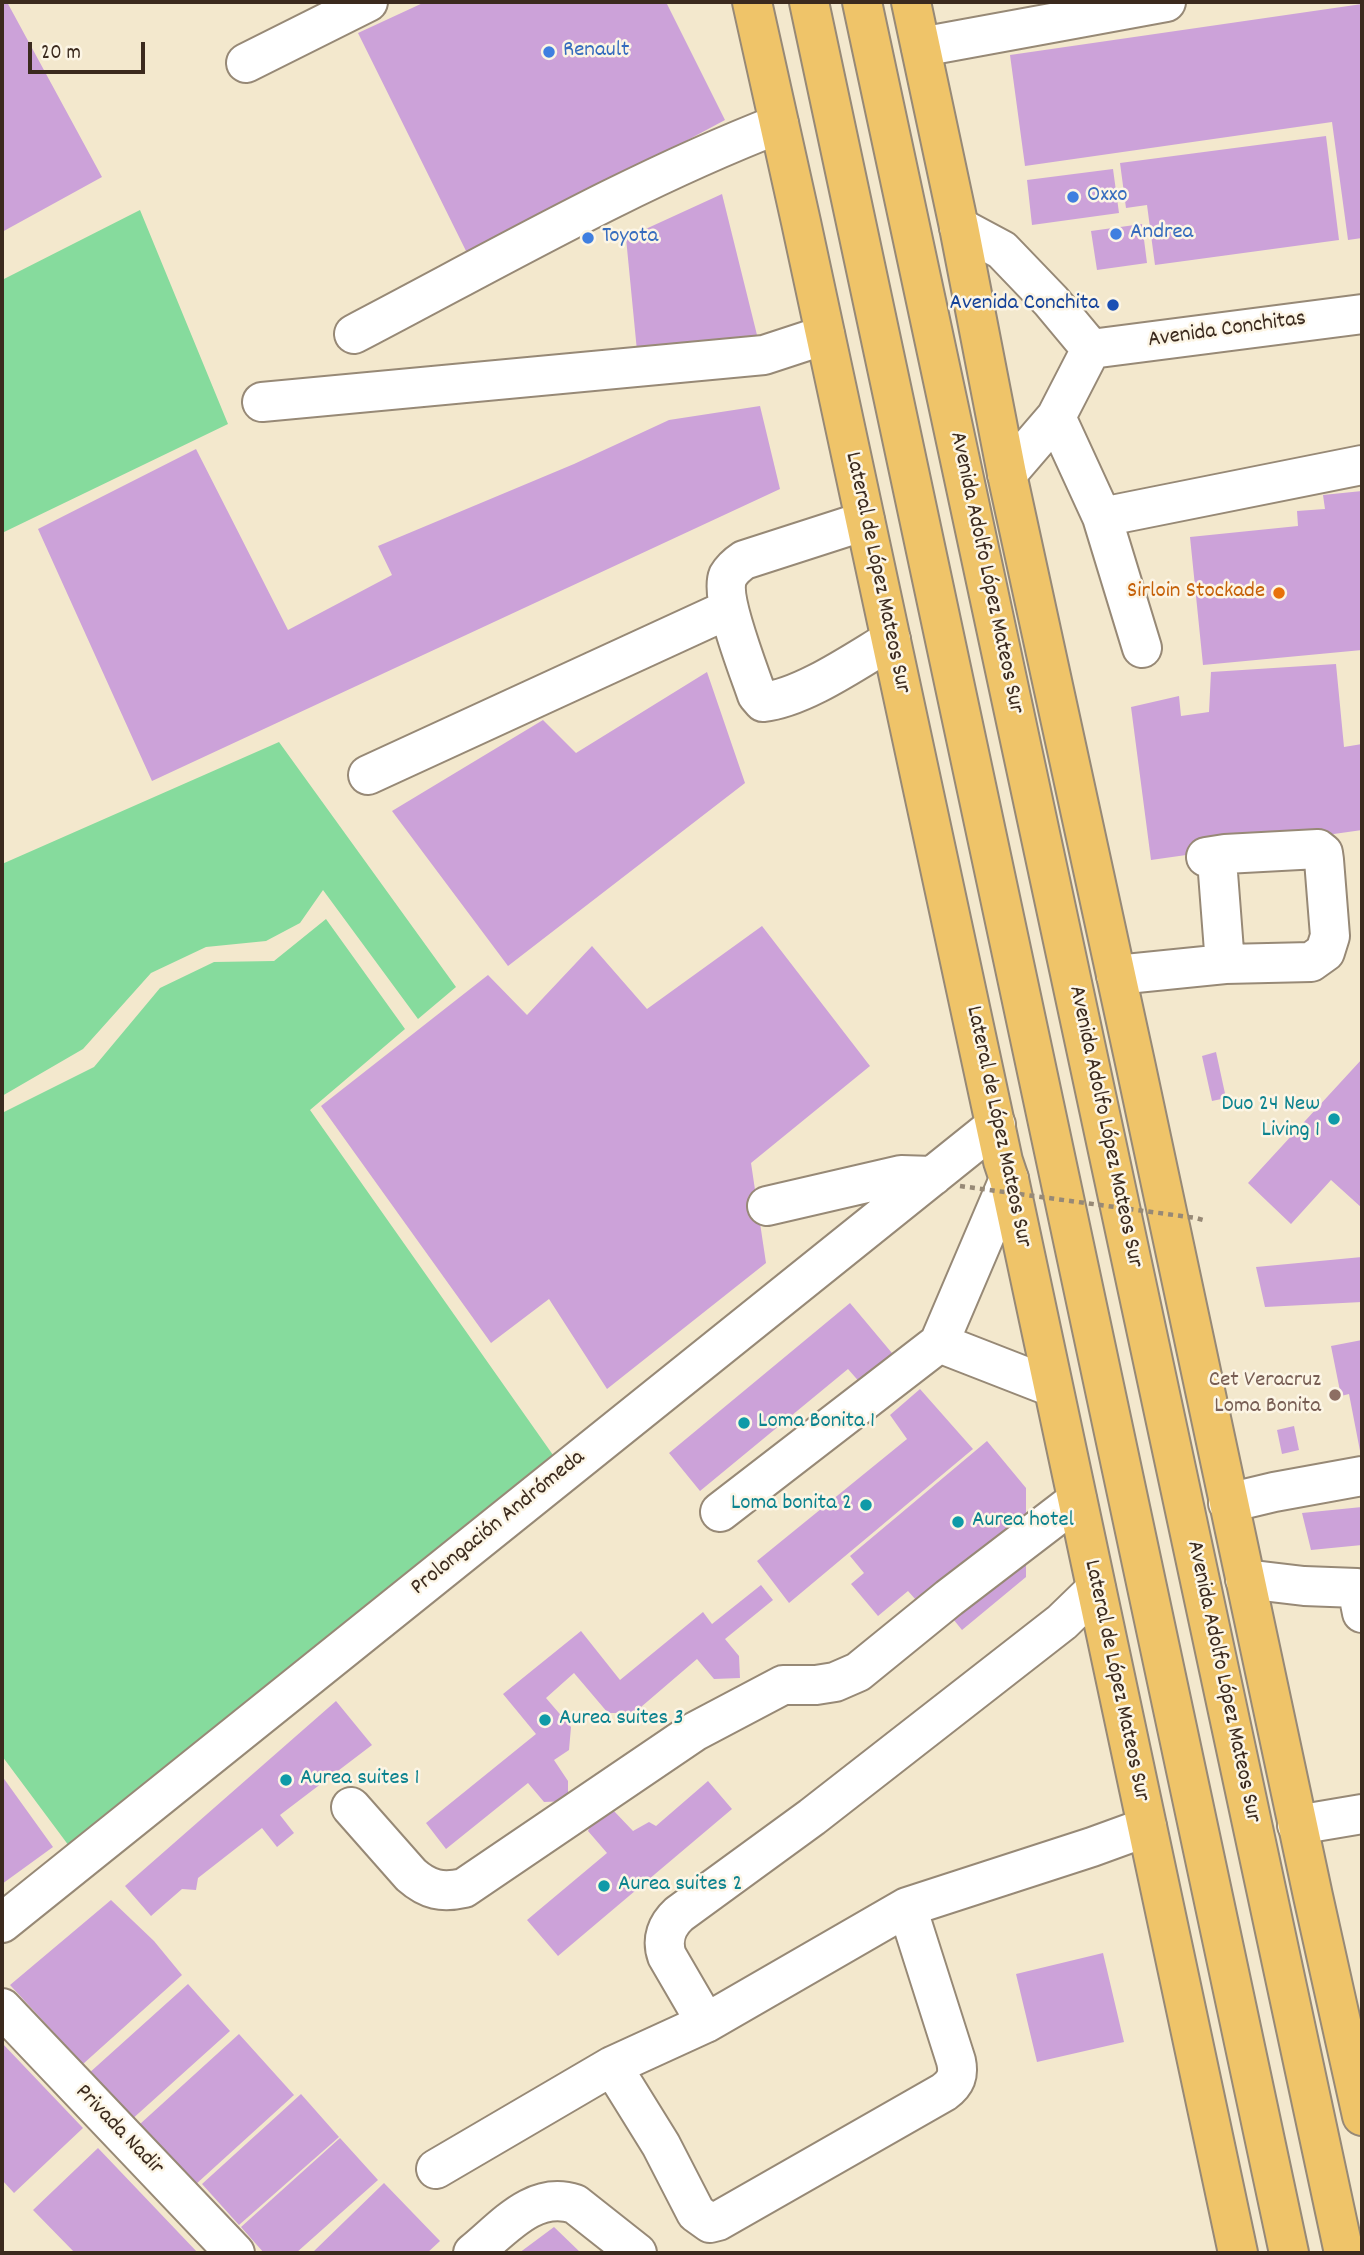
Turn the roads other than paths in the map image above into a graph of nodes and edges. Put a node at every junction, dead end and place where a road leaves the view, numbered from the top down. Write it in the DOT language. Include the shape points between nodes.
graph roads {
  1 [pos="368,2"];
  2 [pos="752,2"];
  3 [pos="809,2"];
  4 [pos="862,2"];
  5 [pos="911,2"];
  6 [pos="1166,2"];
  7 [pos="921,47"];
  8 [pos="246,64"];
  9 [pos="779,124"];
  10 [pos="843,162"];
  11 [pos="959,227"];
  12 [pos="1362,314"];
  13 [pos="354,334"];
  14 [pos="825,335"];
  15 [pos="1091,349"];
  16 [pos="262,402"];
  17 [pos="1056,417"];
  18 [pos="1362,465"];
  19 [pos="1007,474"];
  20 [pos="1102,517"];
  21 [pos="865,521"];
  22 [pos="729,609"];
  23 [pos="891,640"];
  24 [pos="1142,648"];
  25 [pos="368,775"];
  26 [pos="1226,964"];
  27 [pos="1116,975"];
  28 [pos="996,1125"];
  29 [pos="1057,1164"];
  30 [pos="1009,1179"];
  31 [pos="946,1181"];
  32 [pos="767,1206"];
  33 [pos="939,1343"];
  34 [pos="1052,1387"];
  35 [pos="1362,1476"];
  36 [pos="1077,1500"];
  37 [pos="1228,1503"];
  38 [pos="720,1512"];
  39 [pos="1245,1579"];
  40 [pos="1096,1589"];
  41 [pos="1362,1613"];
  42 [pos="1224,1697"];
  43 [pos="351,1807"];
  44 [pos="1362,1814"];
  45 [pos="1297,1825"];
  46 [pos="1146,1826"];
  47 [pos="1312,1896"];
  48 [pos="907,1907"];
  49 [pos="2,1923"];
  50 [pos="2,2008"];
  51 [pos="706,2023"];
  52 [pos="612,2066"];
  53 [pos="1360,2097"];
  54 [pos="436,2169"];
  55 [pos="235,2253"];
  56 [pos="473,2253"];
  57 [pos="637,2253"];
  58 [pos="1238,2253"];
  59 [pos="1289,2253"];
  60 [pos="1344,2253"];
  1 -- 8 [label="street"];
  2 -- 9 [label="main road, Lateral de López Mateos Sur"];
  2 -- 10 [label="main road"];
  3 -- 10 [label="main road"];
  4 -- 42 [label="main road, Avenida Adolfo López Mateos Sur"];
  5 -- 7 [label="main road"];
  6 -- 7 [label="street"];
  7 -- 11 [label="main road"];
  9 -- 13 [label="street" via="729,143 596,208"];
  9 -- 14 [label="main road, Lateral de López Mateos Sur"];
  10 -- 29 [label="main road"];
  11 -- 15 [label="street" via="1002,250"];
  11 -- 19 [label="main road"];
  12 -- 15 [label="street, Avenida Conchitas"];
  14 -- 16 [label="street" via="764,355"];
  14 -- 21 [label="main road, Lateral de López Mateos Sur"];
  15 -- 17 [label="street"];
  17 -- 19 [label="street"];
  17 -- 20 [label="street"];
  18 -- 20 [label="street"];
  19 -- 27 [label="main road"];
  20 -- 24 [label="street"];
  21 -- 22 [label="street" via="744,560 729,575"];
  21 -- 23 [label="main road, Lateral de López Mateos Sur"];
  22 -- 23 [label="street" via="763,702 824,679"];
  22 -- 25 [label="street"];
  23 -- 28 [label="main road, Lateral de López Mateos Sur"];
  26 -- 27 [label="street"];
  27 -- 37 [label="main road"];
  28 -- 29 [label="main road"];
  28 -- 30 [label="main road, Lateral de López Mateos Sur"];
  28 -- 31 [label="street, Prolongación Andrómeda"];
  29 -- 59 [label="main road"];
  30 -- 33 [label="street"];
  30 -- 34 [label="main road, Lateral de López Mateos Sur"];
  31 -- 32 [label="street" via="901,1175"];
  31 -- 49 [label="street, Prolongación Andrómeda"];
  33 -- 34 [label="street"];
  33 -- 38 [label="street"];
  34 -- 36 [label="main road, Lateral de López Mateos Sur"];
  35 -- 37 [label="street"];
  36 -- 40 [label="main road, Lateral de López Mateos Sur"];
  36 -- 43 [label="street" via="858,1672 835,1682 783,1685 694,1732 464,1888 434,1890 421,1884"];
  37 -- 39 [label="main road"];
  39 -- 41 [label="street" via="1357,1588"];
  39 -- 45 [label="main road"];
  40 -- 46 [label="main road, Lateral de López Mateos Sur"];
  40 -- 51 [label="street" via="1062,1622 670,1923 663,1946"];
  42 -- 47 [label="main road"];
  42 -- 60 [label="main road, Avenida Adolfo López Mateos Sur"];
  44 -- 45 [label="street"];
  45 -- 47 [label="main road"];
  46 -- 48 [label="street"];
  46 -- 58 [label="main road, Lateral de López Mateos Sur"];
  47 -- 53 [label="main road"];
  48 -- 51 [label="street"];
  48 -- 52 [label="street" via="956,2061 957,2079 944,2092 718,2221 710,2223 696,2213"];
  50 -- 55 [label="street, Privada Nadir"];
  51 -- 52 [label="street"];
  52 -- 54 [label="street"];
  56 -- 57 [label="street" via="519,2215 549,2200 575,2204"];
}
